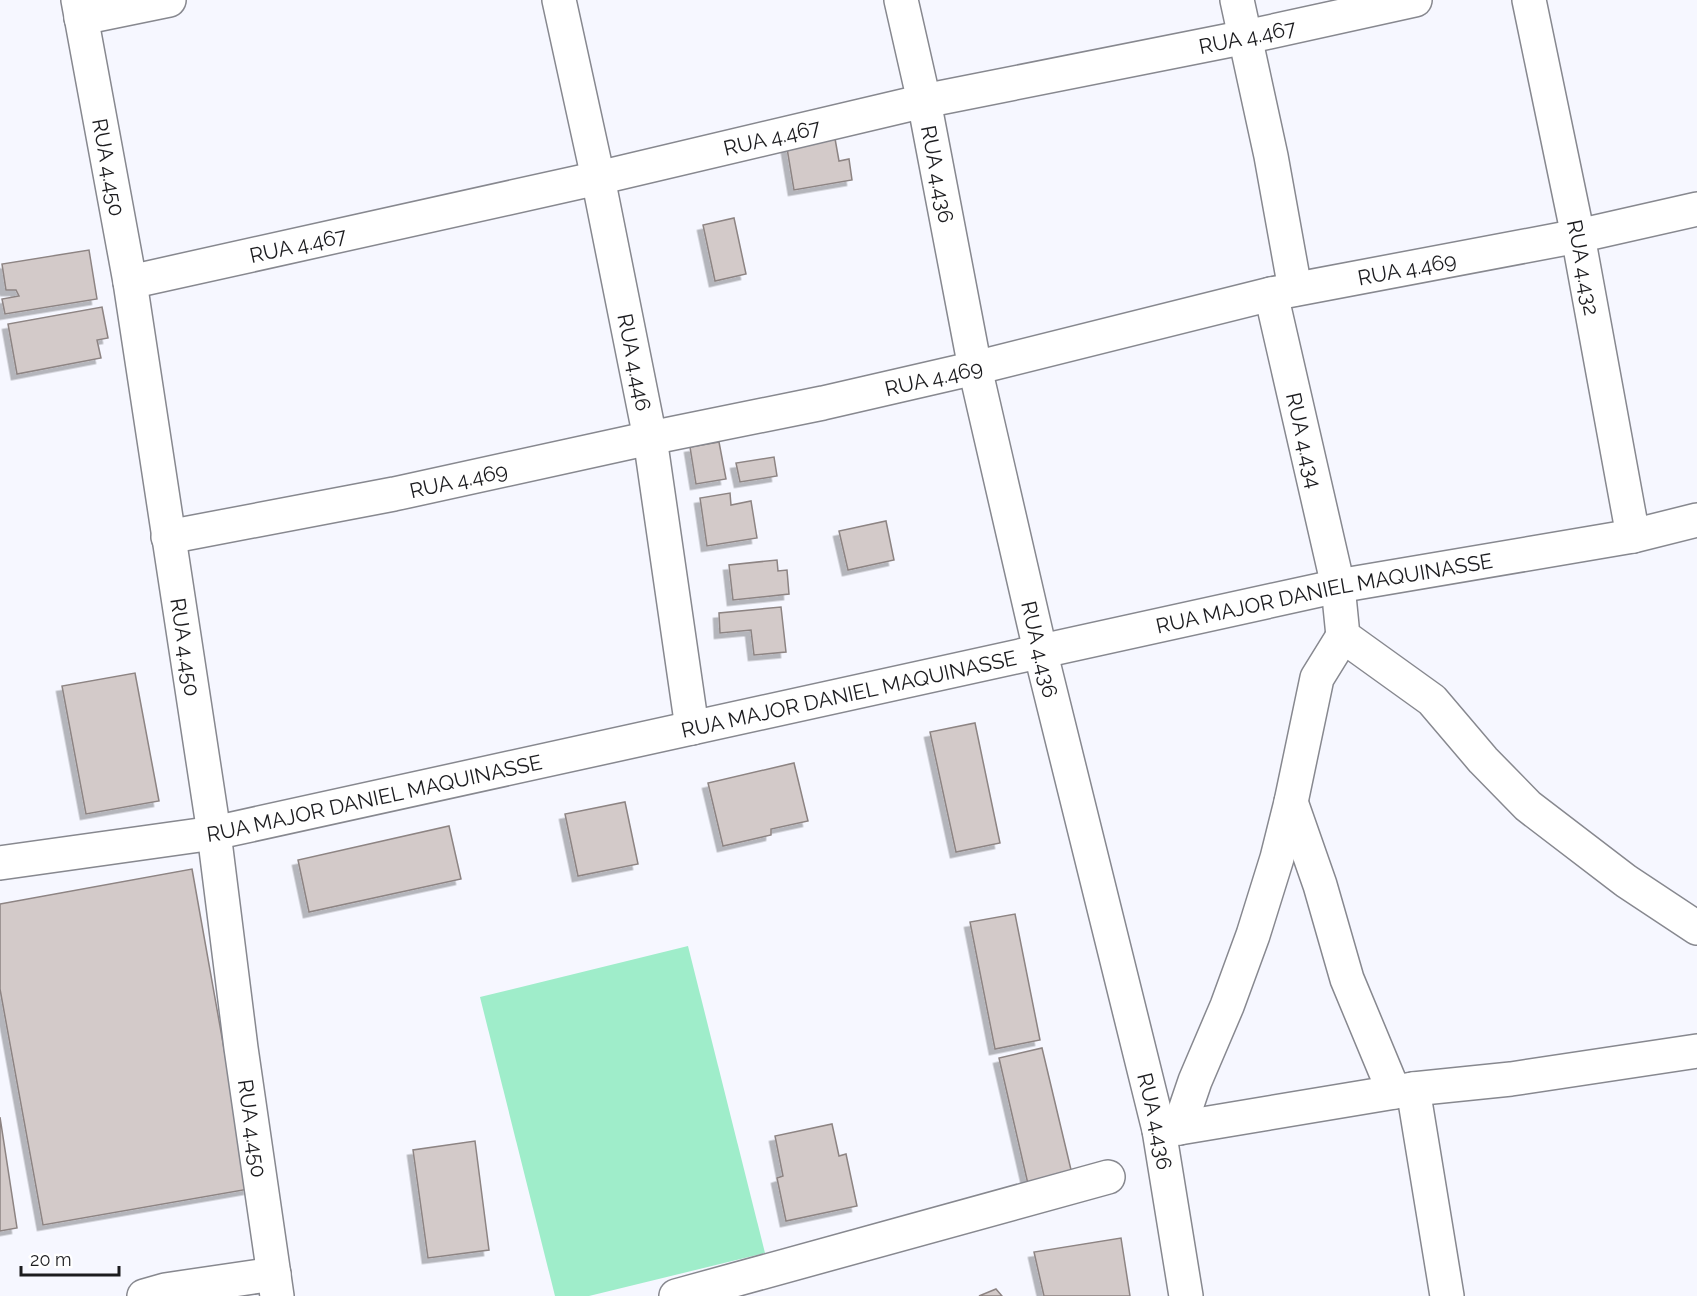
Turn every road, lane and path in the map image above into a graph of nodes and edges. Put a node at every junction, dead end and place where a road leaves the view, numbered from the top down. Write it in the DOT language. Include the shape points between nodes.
graph roads {
  1 [pos="168,0"];
  2 [pos="560,0"];
  3 [pos="901,0"];
  4 [pos="1237,0"];
  5 [pos="1415,0"];
  6 [pos="1528,0"];
  7 [pos="80,9"];
  8 [pos="1246,37"];
  9 [pos="924,101"];
  10 [pos="598,178"];
  11 [pos="1697,209"];
  12 [pos="1578,236"];
  13 [pos="130,282"];
  14 [pos="1283,292"];
  15 [pos="975,368"];
  16 [pos="650,438"];
  17 [pos="1697,520"];
  18 [pos="1633,536"];
  19 [pos="168,537"];
  20 [pos="1338,586"];
  21 [pos="1343,636"];
  22 [pos="1040,650"];
  23 [pos="692,728"];
  24 [pos="1291,802"];
  25 [pos="214,833"];
  26 [pos="0,862"];
  27 [pos="1697,928"];
  28 [pos="1697,1051"];
  29 [pos="1404,1090"];
  30 [pos="1169,1129"];
  31 [pos="1108,1177"];
  32 [pos="275,1285"];
  33 [pos="144,1296"];
  34 [pos="676,1296"];
  35 [pos="1186,1296"];
  36 [pos="1447,1296"];
  1 -- 7 [label="street"];
  2 -- 10 [label="street, RUA 4.446"];
  3 -- 9 [label="street, RUA 4.436"];
  4 -- 8 [label="street, RUA 4.434"];
  5 -- 8 [label="street, RUA 4.467"];
  6 -- 12 [label="street, RUA 4.432"];
  7 -- 13 [label="street, RUA 4.450"];
  8 -- 9 [label="street, RUA 4.467"];
  8 -- 14 [label="street, RUA 4.434" via="1272,156"];
  9 -- 10 [label="street, RUA 4.467"];
  9 -- 15 [label="street, RUA 4.436"];
  10 -- 13 [label="street, RUA 4.467"];
  10 -- 16 [label="street, RUA 4.446"];
  11 -- 12 [label="street, RUA 4.469"];
  12 -- 14 [label="street, RUA 4.469"];
  12 -- 18 [label="street, RUA 4.432"];
  13 -- 19 [label="street, RUA 4.450"];
  14 -- 15 [label="street, RUA 4.469"];
  14 -- 20 [label="street, RUA 4.434"];
  15 -- 16 [label="street, RUA 4.469"];
  15 -- 22 [label="street, RUA 4.436"];
  16 -- 19 [label="street, RUA 4.469" via="394,494"];
  16 -- 23 [label="street, RUA 4.446"];
  17 -- 18 [label="street, RUA MAJOR DANIEL MAQUINASSE"];
  18 -- 20 [label="street, RUA MAJOR DANIEL MAQUINASSE"];
  19 -- 25 [label="street, RUA 4.450"];
  20 -- 21 [label="street, RUA 4.434"];
  20 -- 22 [label="street, RUA MAJOR DANIEL MAQUINASSE"];
  21 -- 24 [label="street" via="1317,678"];
  21 -- 27 [label="street" via="1432,700 1528,806 1626,881"];
  22 -- 23 [label="street, RUA MAJOR DANIEL MAQUINASSE"];
  22 -- 30 [label="street, RUA 4.436"];
  23 -- 25 [label="street, RUA MAJOR DANIEL MAQUINASSE"];
  24 -- 29 [label="street" via="1347,979"];
  24 -- 30 [label="street" via="1253,935 1227,1006 1195,1081"];
  25 -- 26 [label="street, RUA MAJOR DANIEL MAQUINASSE"];
  25 -- 32 [label="street, RUA 4.450"];
  28 -- 29 [label="street" via="1511,1079"];
  29 -- 30 [label="street"];
  29 -- 36 [label="street"];
  30 -- 35 [label="street, RUA 4.436"];
  31 -- 34 [label="street"];
  32 -- 33 [label="street" via="165,1290"];
}
